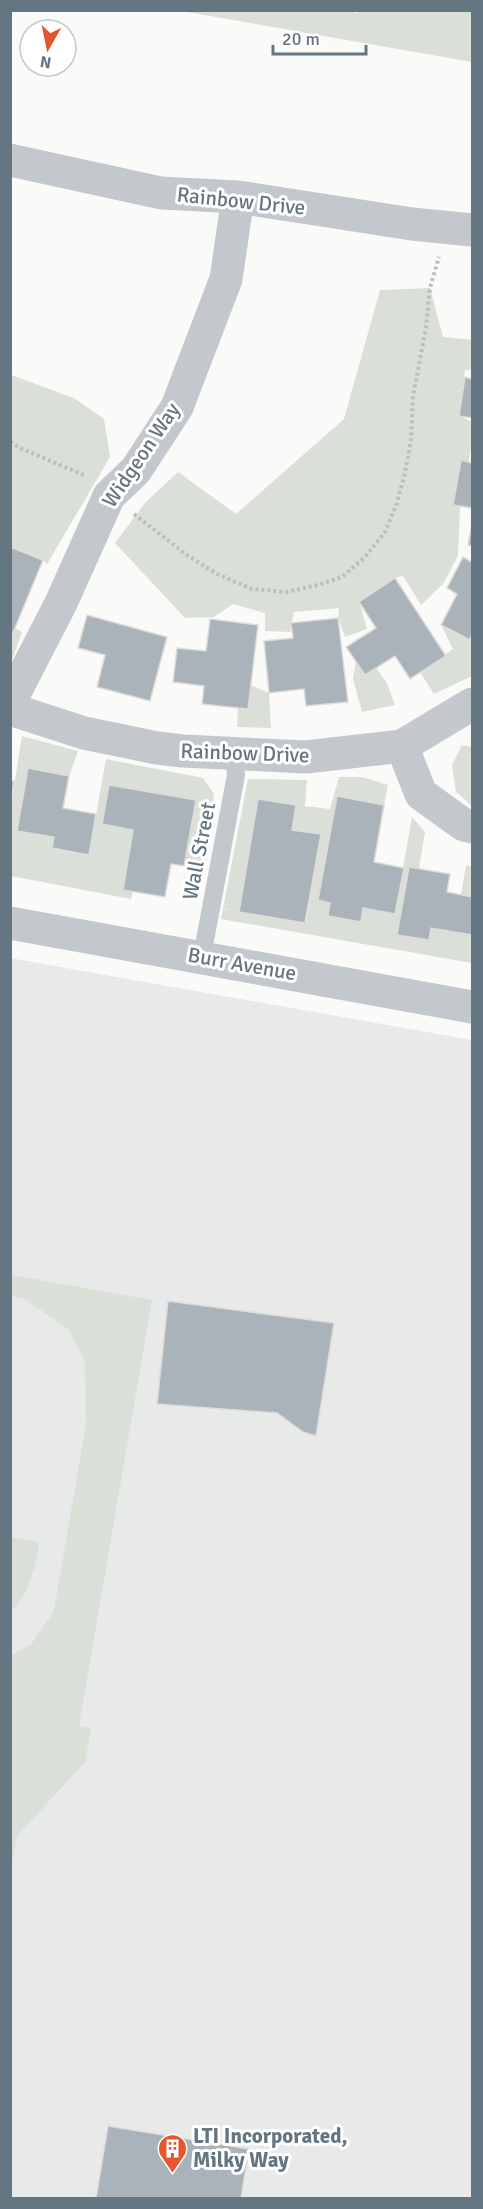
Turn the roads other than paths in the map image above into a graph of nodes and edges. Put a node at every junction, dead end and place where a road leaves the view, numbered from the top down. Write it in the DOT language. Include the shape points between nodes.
graph roads {
  1 [pos="10,160"];
  2 [pos="238,196"];
  3 [pos="460,228"];
  4 [pos="10,702"];
  5 [pos="472,704"];
  6 [pos="10,709"];
  7 [pos="402,746"];
  8 [pos="234,753"];
  9 [pos="472,827"];
  10 [pos="10,923"];
  11 [pos="202,956"];
  12 [pos="472,1007"];
  1 -- 2 [label="street, Rainbow Drive" via="161,193"];
  2 -- 3 [label="street, Rainbow Drive"];
  2 -- 4 [label="street, Widgeon Way" via="226,279 177,407 136,470 110,496"];
  5 -- 7 [label="street, Rainbow Drive"];
  6 -- 8 [label="street, Rainbow Drive" via="84,733 157,748"];
  7 -- 8 [label="street, Rainbow Drive" via="306,757"];
  7 -- 9 [label="street" via="421,794"];
  8 -- 11 [label="lane, Wall Street" via="236,775"];
  10 -- 11 [label="street, Burr Avenue"];
  11 -- 12 [label="street, Burr Avenue"];
}
